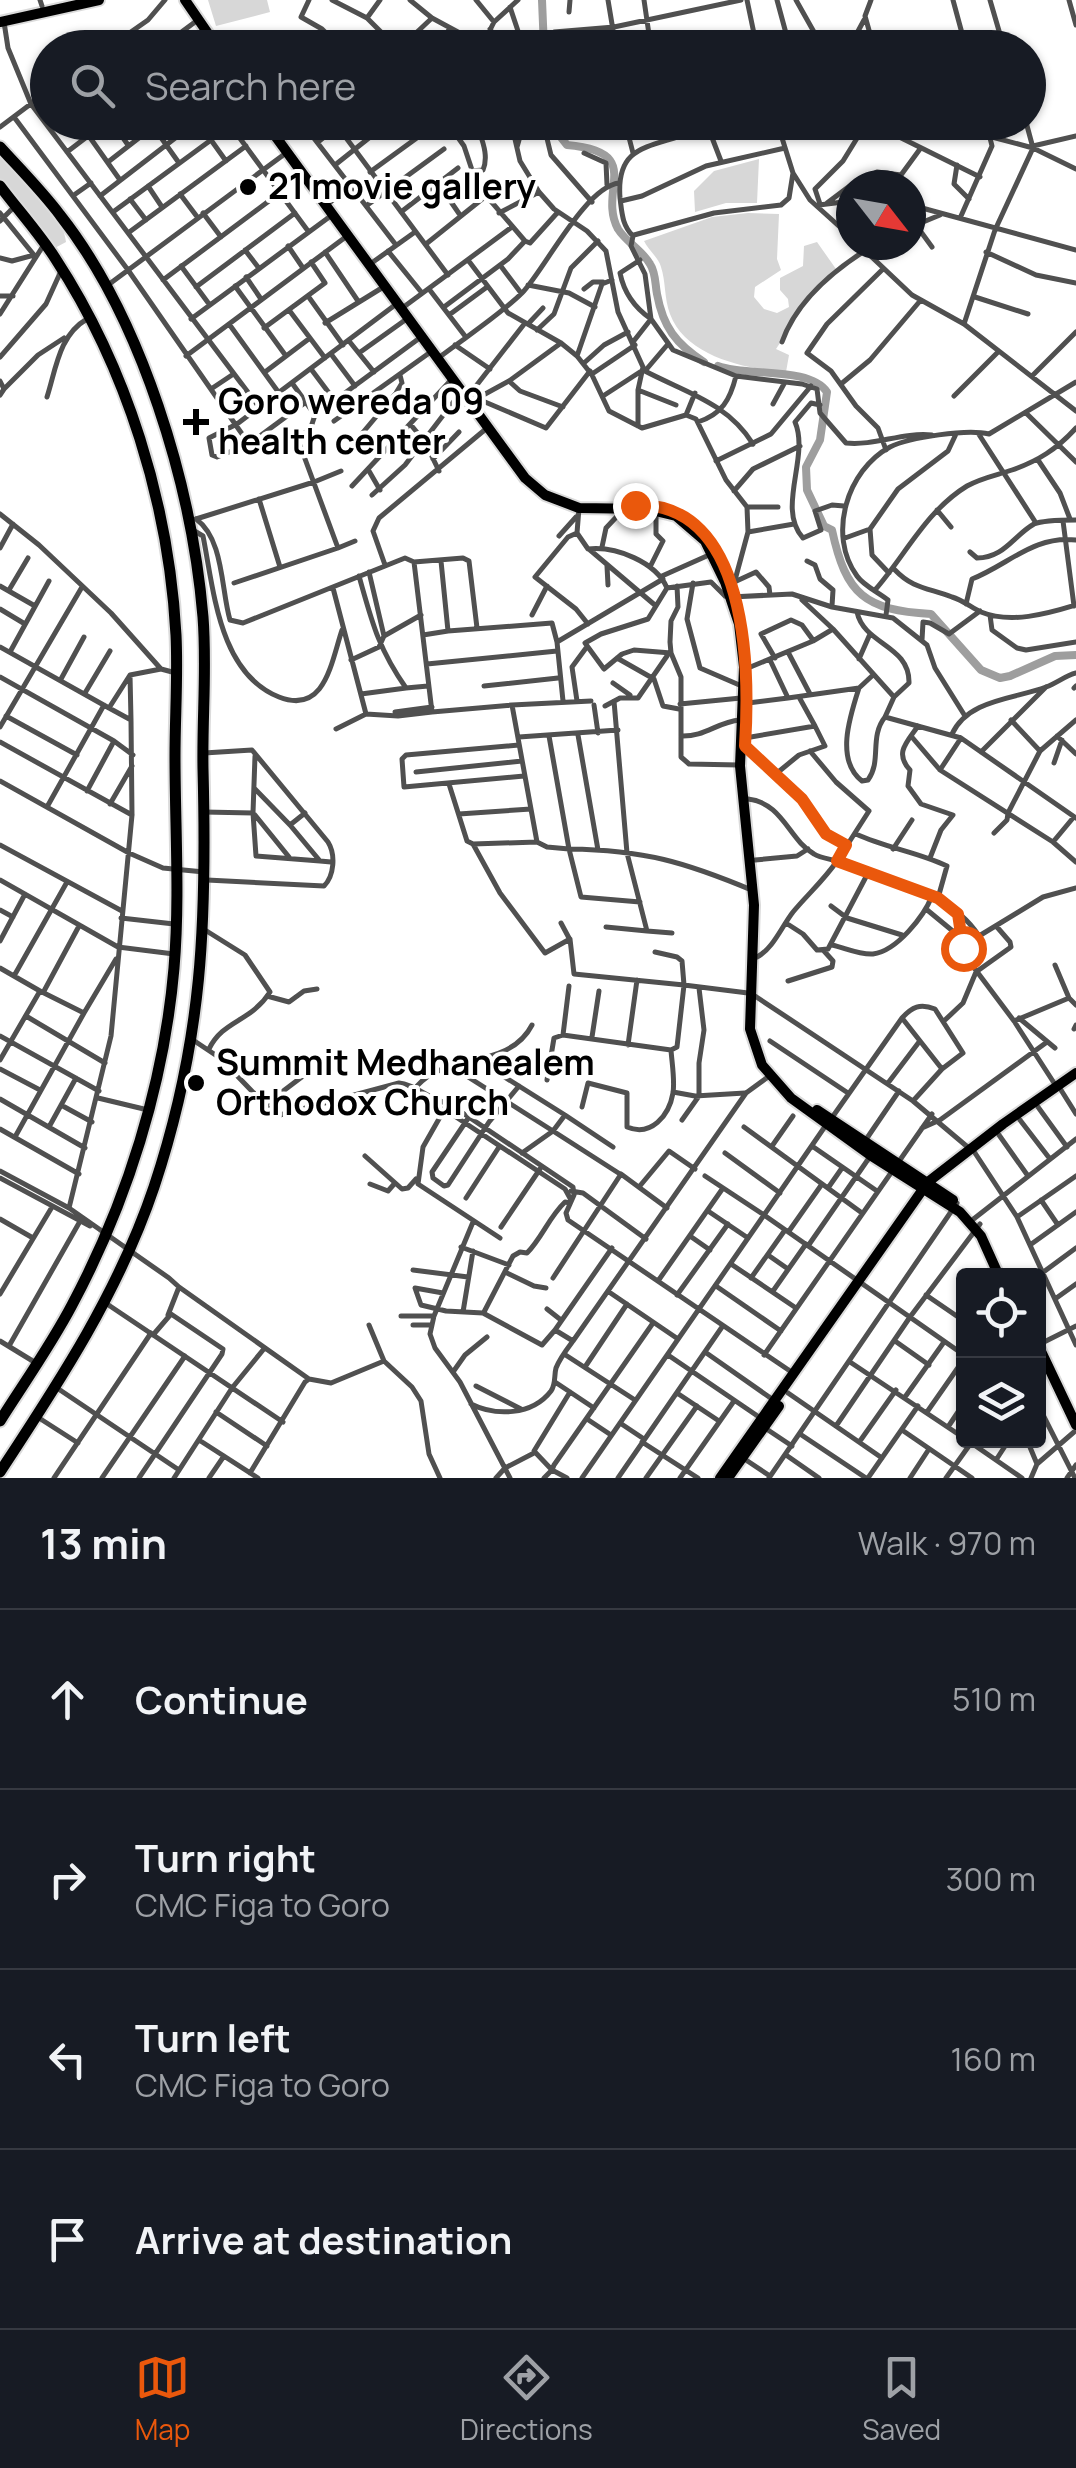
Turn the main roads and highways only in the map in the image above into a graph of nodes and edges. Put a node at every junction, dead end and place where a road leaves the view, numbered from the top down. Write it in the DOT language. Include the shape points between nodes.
graph roads {
  1 [pos="69,0"];
  2 [pos="99,0"];
  3 [pos="183,0"];
  4 [pos="41,3"];
  5 [pos="3,18"];
  6 [pos="201,30"];
  7 [pos="203,30"];
  8 [pos="278,140"];
  9 [pos="282,140"];
  10 [pos="0,147"];
  11 [pos="0,186"];
  12 [pos="330,209"];
  13 [pos="77,241"];
  14 [pos="55,256"];
  15 [pos="403,309"];
  16 [pos="436,354"];
  17 [pos="470,398"];
  18 [pos="730,590"];
  19 [pos="745,696"];
  20 [pos="754,891"];
  21 [pos="752,996"];
  22 [pos="1076,1074"];
  23 [pos="1076,1082"];
  24 [pos="1058,1088"];
  25 [pos="828,1122"];
  26 [pos="972,1151"];
  27 [pos="895,1166"];
  28 [pos="946,1175"];
  29 [pos="927,1187"];
  30 [pos="944,1194"];
  31 [pos="956,1205"];
  32 [pos="998,1268"];
  33 [pos="858,1282"];
  34 [pos="1044,1358"];
  35 [pos="1046,1375"];
  36 [pos="1,1415"];
  37 [pos="763,1423"];
  38 [pos="1075,1431"];
  39 [pos="0,1472"];
  40 [pos="720,1478"];
  41 [pos="728,1478"];
  1 -- 4 [label="main road"];
  2 -- 5 [label="main road"];
  3 -- 6 [label="main road"];
  3 -- 7 [label="main road"];
  4 -- 5 [label="main road"];
  8 -- 12 [label="main road"];
  9 -- 12 [label="main road"];
  10 -- 13 [label="highway"];
  11 -- 14 [label="highway"];
  12 -- 15 [label="main road"];
  12 -- 15 [label="main road"];
  13 -- 14 [label="highway"];
  13 -- 39 [label="highway" via="156,400 192,523 205,651 205,930 193,1040 161,1166 104,1303"];
  14 -- 36 [label="highway" via="90,318 137,431 167,555 176,668 177,924 165,1035 132,1162 72,1306"];
  15 -- 16 [label="main road"];
  15 -- 16 [label="main road"];
  16 -- 17 [label="main road"];
  16 -- 17 [label="main road"];
  17 -- 18 [label="main road" via="536,483 578,504 658,506 683,515 708,538"];
  17 -- 18 [label="main road" via="536,488 578,511 656,510 690,525"];
  18 -- 19 [label="main road"];
  18 -- 19 [label="main road" via="744,631"];
  19 -- 20 [label="main road"];
  19 -- 20 [label="main road" via="740,766"];
  20 -- 21 [label="main road"];
  20 -- 21 [label="main road"];
  21 -- 25 [label="main road" via="756,1033 772,1074 783,1092"];
  22 -- 24 [label="main road"];
  23 -- 24 [label="main road"];
  24 -- 26 [label="main road"];
  24 -- 26 [label="main road"];
  25 -- 27 [label="main road"];
  25 -- 27 [label="main road"];
  26 -- 28 [label="main road"];
  26 -- 29 [label="main road"];
  27 -- 29 [label="main road"];
  28 -- 29 [label="main road"];
  28 -- 30 [label="main road"];
  29 -- 30 [label="main road"];
  29 -- 31 [label="main road"];
  29 -- 33 [label="main road"];
  30 -- 31 [label="main road"];
  31 -- 32 [label="main road" via="975,1223"];
  33 -- 37 [label="main road"];
  33 -- 37 [label="main road"];
  34 -- 38 [label="main road"];
  35 -- 38 [label="main road"];
  37 -- 40 [label="main road"];
  37 -- 41 [label="main road"];
}
